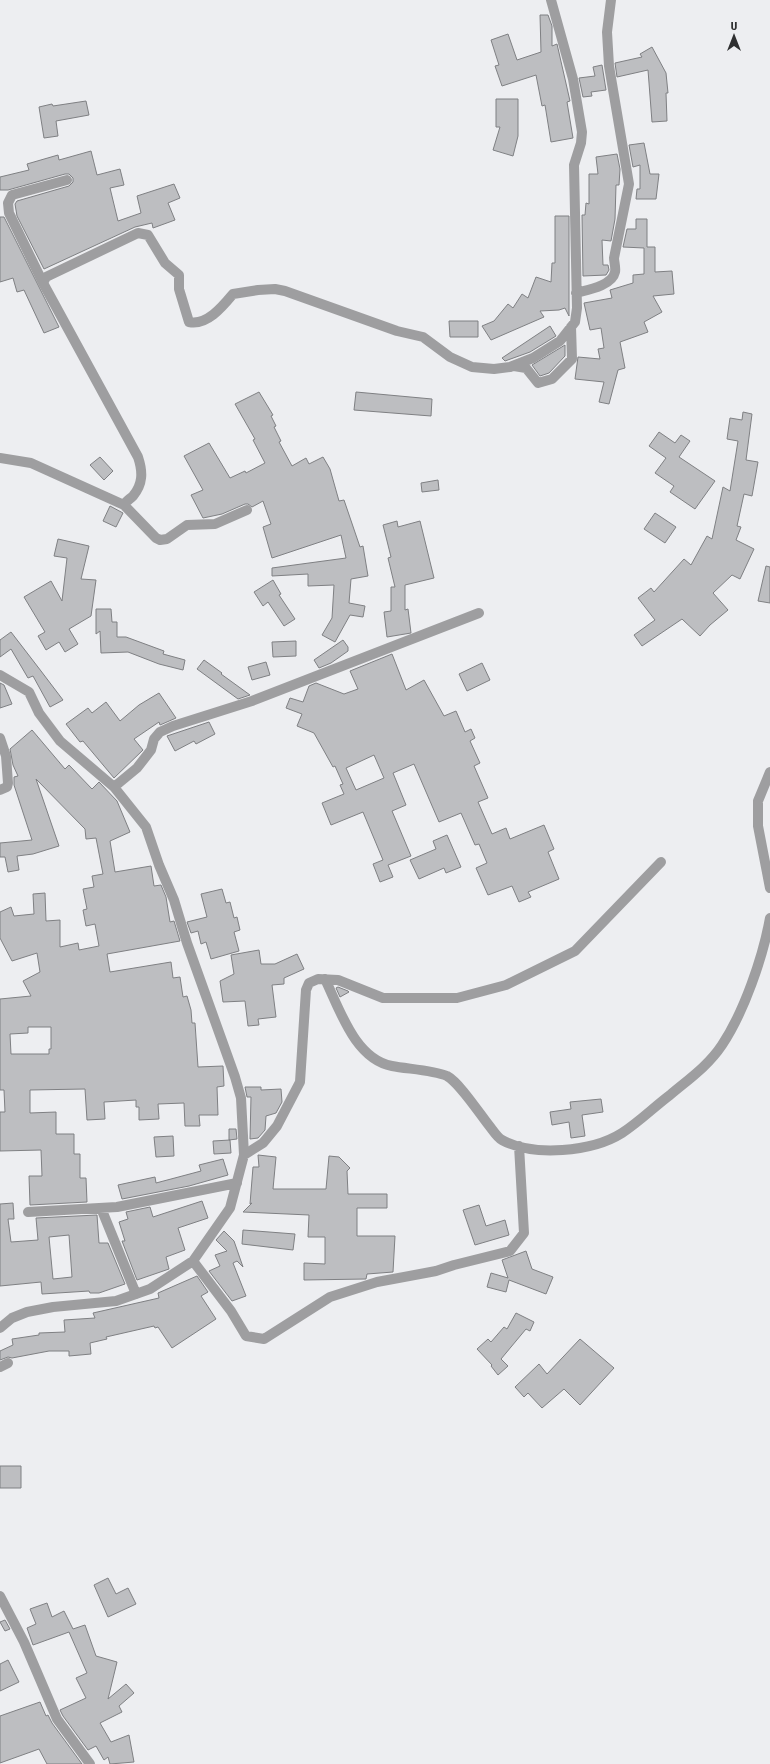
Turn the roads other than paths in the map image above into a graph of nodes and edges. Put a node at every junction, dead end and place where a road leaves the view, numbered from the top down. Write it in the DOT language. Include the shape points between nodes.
graph roads {
  1 [pos="551,0"];
  2 [pos="611,0"];
  3 [pos="66,180"];
  4 [pos="43,282"];
  5 [pos="576,293"];
  6 [pos="571,327"];
  7 [pos="514,366"];
  8 [pos="0,458"];
  9 [pos="124,505"];
  10 [pos="246,510"];
  11 [pos="479,613"];
  12 [pos="0,675"];
  13 [pos="0,738"];
  14 [pos="770,772"];
  15 [pos="114,787"];
  16 [pos="0,790"];
  17 [pos="661,862"];
  18 [pos="770,888"];
  19 [pos="770,918"];
  20 [pos="325,979"];
  21 [pos="519,1146"];
  22 [pos="244,1155"];
  23 [pos="237,1183"];
  24 [pos="102,1208"];
  25 [pos="28,1212"];
  26 [pos="193,1261"];
  27 [pos="136,1294"];
  28 [pos="0,1328"];
  29 [pos="0,1596"];
  30 [pos="90,1764"];
  1 -- 5 [label="street" via="573,79 582,132 574,165"];
  2 -- 5 [label="street" via="608,32 609,66 629,184 616,245 613,277 592,289"];
  3 -- 4 [label="street" via="12,195 8,204 9,213"];
  4 -- 7 [label="street" via="46,277 142,233 148,235 165,263 179,275 179,290 189,322 201,322 221,309 234,294 275,289 397,331 423,337 450,357 472,367 494,369"];
  4 -- 9 [label="street" via="138,457 141,483"];
  5 -- 6 [label="street" via="575,322"];
  6 -- 7 [label="street" via="560,340 533,358"];
  6 -- 7 [label="street" via="572,359 552,379 538,383 526,368"];
  8 -- 9 [label="street" via="30,463"];
  9 -- 10 [label="street" via="160,540 170,538 187,525 215,524"];
  11 -- 15 [label="street" via="252,701 160,732 154,739 151,750 137,768"];
  12 -- 15 [label="street" via="29,692 39,714 60,742"];
  13 -- 16 [label="street" via="6,756 8,782 7,787"];
  14 -- 18 [label="street" via="758,801 758,826"];
  15 -- 22 [label="street" via="146,827 174,900 241,1098"];
  17 -- 20 [label="street" via="574,951 506,985 457,998 383,998 338,980"];
  19 -- 21 [label="street" via="758,964 736,1021 707,1065 621,1133 604,1143 573,1149 542,1150"];
  20 -- 21 [label="street" via="361,1048 375,1060 388,1065 447,1076 500,1140"];
  20 -- 22 [label="street" via="309,983 306,990 300,1082 277,1126 263,1143"];
  21 -- 26 [label="street" via="524,1233 510,1251 454,1264 436,1271 377,1282 330,1297 264,1339 246,1336 231,1311"];
  22 -- 23 [label="street"];
  23 -- 24 [label="street" via="144,1203"];
  23 -- 26 [label="street" via="230,1208"];
  24 -- 25 [label="street"];
  24 -- 27 [label="street"];
  26 -- 27 [label="street" via="150,1289"];
  27 -- 28 [label="street" via="116,1301 28,1312 12,1318"];
  29 -- 30 [label="street" via="24,1642 57,1719"];
}
